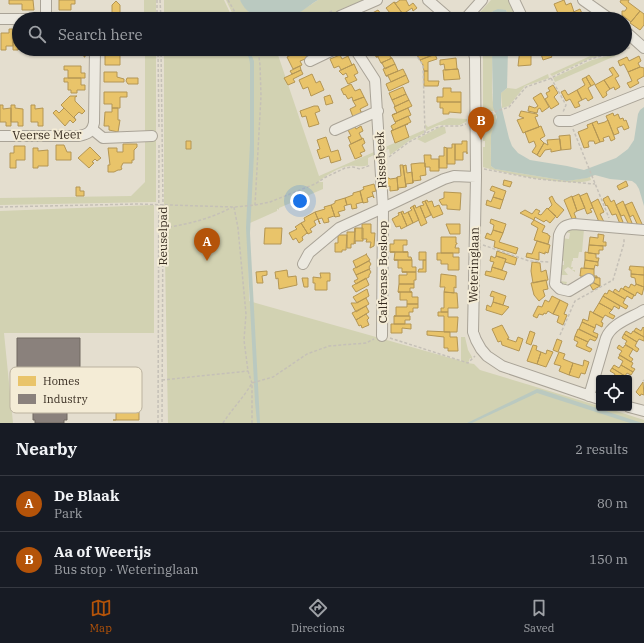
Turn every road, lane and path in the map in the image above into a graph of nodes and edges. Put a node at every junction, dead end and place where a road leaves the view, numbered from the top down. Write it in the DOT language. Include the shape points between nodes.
graph roads {
  1 [pos="46,0"];
  2 [pos="157,0"];
  3 [pos="160,0"];
  4 [pos="228,0"];
  5 [pos="377,0"];
  6 [pos="428,0"];
  7 [pos="482,0"];
  8 [pos="514,0"];
  9 [pos="583,0"];
  10 [pos="46,12"];
  11 [pos="157,12"];
  12 [pos="161,12"];
  13 [pos="234,12"];
  14 [pos="352,12"];
  15 [pos="442,12"];
  16 [pos="471,12"];
  17 [pos="519,12"];
  18 [pos="600,12"];
  19 [pos="0,19"];
  20 [pos="12,19"];
  21 [pos="632,37"];
  22 [pos="642,45"];
  23 [pos="632,48"];
  24 [pos="94,56"];
  25 [pos="158,56"];
  26 [pos="161,56"];
  27 [pos="259,56"];
  28 [pos="320,56"];
  29 [pos="360,56"];
  30 [pos="417,56"];
  31 [pos="475,56"];
  32 [pos="602,56"];
  33 [pos="310,61"];
  34 [pos="550,78"];
  35 [pos="644,92"];
  36 [pos="378,111"];
  37 [pos="494,113"];
  38 [pos="559,121"];
  39 [pos="571,121"];
  40 [pos="476,122"];
  41 [pos="92,129"];
  42 [pos="335,130"];
  43 [pos="425,133"];
  44 [pos="157,134"];
  45 [pos="0,136"];
  46 [pos="381,161"];
  47 [pos="476,166"];
  48 [pos="476,177"];
  49 [pos="595,184"];
  50 [pos="159,204"];
  51 [pos="163,204"];
  52 [pos="255,205"];
  53 [pos="0,207"];
  54 [pos="234,207"];
  55 [pos="383,208"];
  56 [pos="613,227"];
  57 [pos="163,228"];
  58 [pos="644,230"];
  59 [pos="475,242"];
  60 [pos="556,262"];
  61 [pos="303,264"];
  62 [pos="589,280"];
  63 [pos="644,310"];
  64 [pos="382,336"];
  65 [pos="481,349"];
  66 [pos="248,371"];
  67 [pos="162,380"];
  68 [pos="252,383"];
  69 [pos="589,396"];
  70 [pos="596,398"];
  71 [pos="632,408"];
  72 [pos="644,412"];
  73 [pos="158,423"];
  74 [pos="162,423"];
  75 [pos="223,423"];
  76 [pos="252,423"];
  1 -- 10 [label="street"];
  2 -- 11 [label="path"];
  3 -- 12 [label="path"];
  4 -- 13 [label="path"];
  5 -- 14 [label="street"];
  6 -- 15 [label="street"];
  7 -- 16 [label="street"];
  8 -- 17 [label="street"];
  9 -- 18 [label="street"];
  19 -- 20 [label="street"];
  21 -- 22 [label="street"];
  22 -- 23 [label="path"];
  24 -- 41 [label="street, Veerse Meer"];
  25 -- 44 [label="path, Reuselpad"];
  26 -- 51 [label="path, Reuselpad"];
  27 -- 52 [label="path" via="261,96"];
  28 -- 33 [label="street"];
  29 -- 36 [label="street, Rissebeek" via="375,80"];
  30 -- 43 [label="path" via="423,65"];
  31 -- 40 [label="street, Weteringlaan"];
  32 -- 34 [label="path"];
  34 -- 37 [label="path" via="526,87 509,107"];
  34 -- 38 [label="path" via="566,105"];
  35 -- 39 [label="street"];
  36 -- 42 [label="street, Rissebeek"];
  36 -- 46 [label="street, Rissebeek"];
  38 -- 39 [label="street"];
  39 -- 49 [label="path"];
  40 -- 43 [label="path" via="460,126 440,126"];
  40 -- 47 [label="street, Weteringlaan"];
  41 -- 44 [label="street, Veerse Meer" via="103,138"];
  41 -- 45 [label="street, Veerse Meer" via="87,135 79,136"];
  43 -- 46 [label="path"];
  44 -- 50 [label="path, Reuselpad"];
  46 -- 52 [label="path" via="363,168 345,168 315,184 270,202"];
  46 -- 55 [label="street, Rissebeek"];
  47 -- 48 [label="street, Weteringlaan"];
  47 -- 49 [label="path" via="537,179"];
  48 -- 55 [label="street, Calfvense Bosloop" via="444,178"];
  48 -- 59 [label="street, Weteringlaan"];
  49 -- 56 [label="path"];
  50 -- 51 [label="path"];
  50 -- 53 [label="path"];
  50 -- 73 [label="path, Reuselpad"];
  51 -- 54 [label="path"];
  51 -- 57 [label="path, Reuselpad"];
  52 -- 54 [label="path"];
  54 -- 57 [label="path" via="202,220"];
  54 -- 66 [label="path" via="246,314 244,340"];
  55 -- 61 [label="street, Calfvense Bosloop" via="339,228 309,253"];
  55 -- 64 [label="street, Calfvense Bosloop"];
  56 -- 58 [label="street"];
  56 -- 60 [label="street" via="574,224 562,228 558,235"];
  57 -- 67 [label="path, Reuselpad"];
  59 -- 60 [label="path" via="529,261"];
  59 -- 65 [label="street, Weteringlaan" via="473,332"];
  60 -- 62 [label="street" via="555,284 560,289 569,291"];
  63 -- 69 [label="street" via="610,330"];
  64 -- 65 [label="path" via="468,363"];
  64 -- 68 [label="path" via="379,335 366,343 329,346 307,354 273,377"];
  65 -- 69 [label="street, Weteringlaan" via="502,366"];
  66 -- 67 [label="path"];
  66 -- 68 [label="path"];
  67 -- 74 [label="path, Reuselpad"];
  68 -- 75 [label="path"];
  68 -- 76 [label="path"];
  69 -- 70 [label="street, Weteringlaan"];
  71 -- 72 [label="street"];
}
